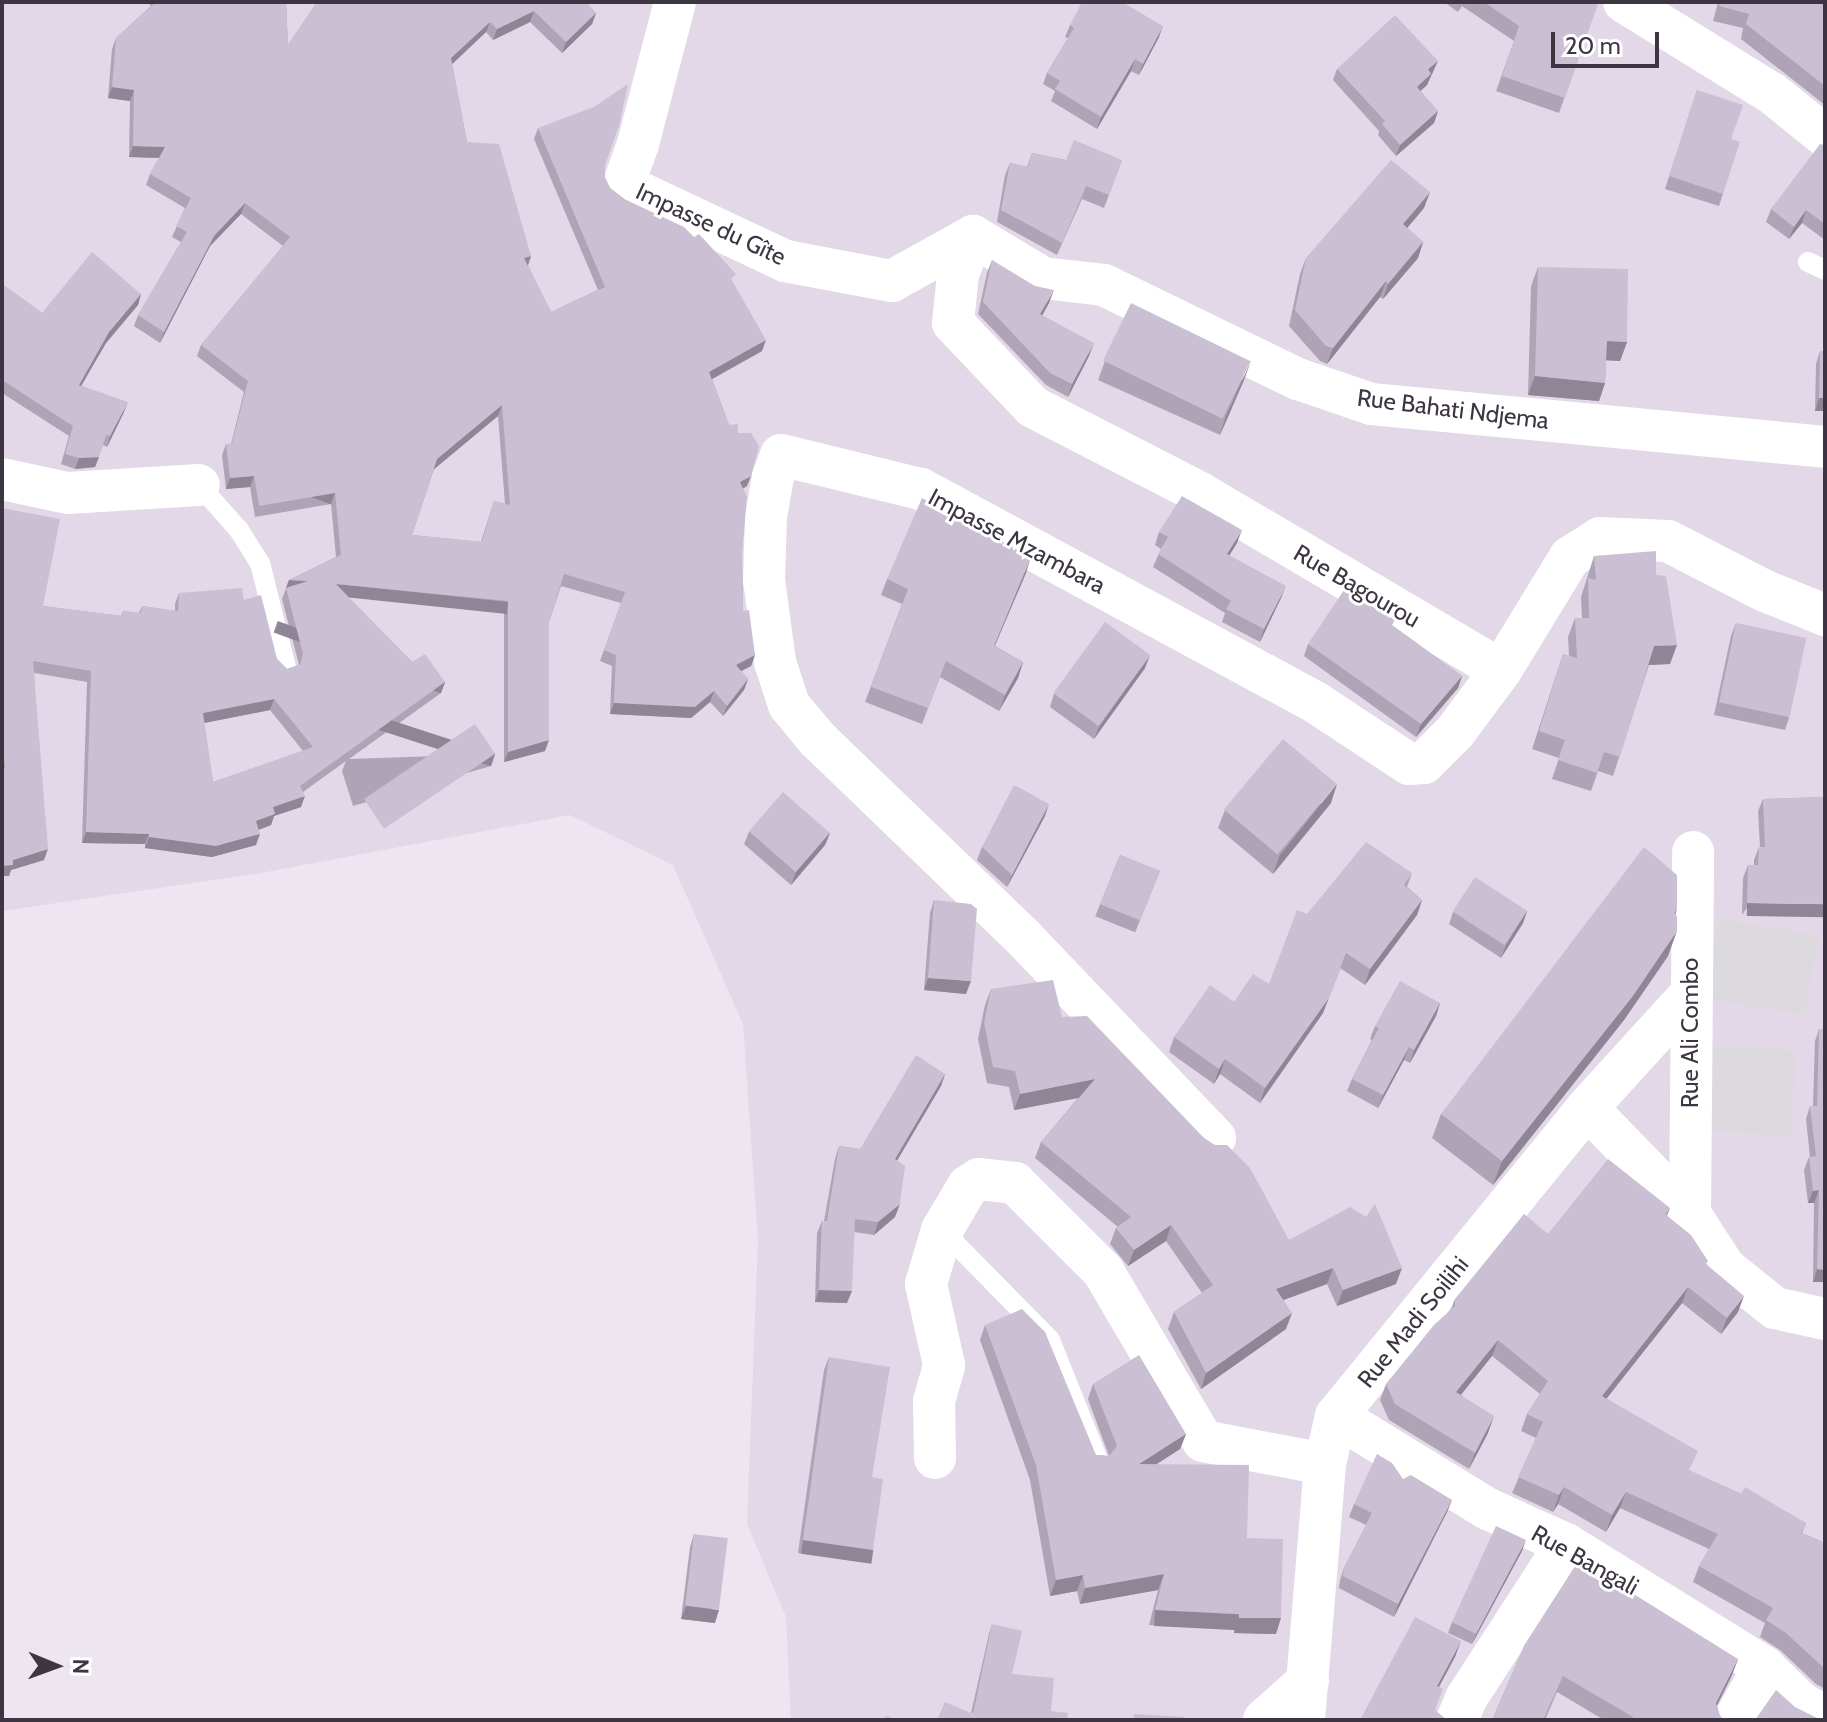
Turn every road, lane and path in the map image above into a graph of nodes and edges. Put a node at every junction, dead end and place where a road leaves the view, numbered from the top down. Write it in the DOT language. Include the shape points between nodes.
graph roads {
  1 [pos="675,2"];
  2 [pos="1624,2"];
  3 [pos="1825,136"];
  4 [pos="973,236"];
  5 [pos="1825,447"];
  6 [pos="2,479"];
  7 [pos="199,485"];
  8 [pos="1825,615"];
  9 [pos="286,667"];
  10 [pos="1501,670"];
  11 [pos="1693,852"];
  12 [pos="1689,996"];
  13 [pos="1587,1108"];
  14 [pos="1215,1138"];
  15 [pos="1690,1214"];
  16 [pos="942,1230"];
  17 [pos="1825,1319"];
  18 [pos="1336,1416"];
  19 [pos="935,1458"];
  20 [pos="1098,1460"];
  21 [pos="1325,1464"];
  22 [pos="1566,1544"];
  23 [pos="1764,1667"];
  24 [pos="1306,1700"];
  25 [pos="1825,1717"];
  26 [pos="1264,1720"];
  27 [pos="1457,1720"];
  28 [pos="1734,1720"];
  1 -- 4 [label="street, Impasse du Gîte" via="624,183 628,187 785,261 892,281"];
  2 -- 3 [label="street" via="1773,94"];
  4 -- 5 [label="street, Rue Bahati Ndjema" via="1043,278 1104,285 1298,379 1371,404"];
  4 -- 10 [label="street, Rue Bagourou" via="958,274 953,323 1033,407 1200,493"];
  6 -- 7 [label="street" via="68,493"];
  7 -- 9 [label="lane" via="260,563"];
  8 -- 10 [label="street" via="1668,541 1600,538 1570,557"];
  10 -- 14 [label="street, Impasse Mzambara" via="1455,732 1424,763 1409,764 1318,704 921,489 781,455 766,517 764,580 775,662 789,705 818,740 1025,939"];
  11 -- 12 [label="street, Rue Ali Combo"];
  12 -- 13 [label="street, Rue Madi Soilihi"];
  12 -- 15 [label="street, Rue Ali Combo"];
  13 -- 15 [label="street"];
  13 -- 18 [label="street, Rue Madi Soilihi"];
  15 -- 17 [label="street" via="1725,1268 1775,1308"];
  16 -- 19 [label="street" via="926,1284 944,1365 934,1401"];
  16 -- 20 [label="lane" via="1050,1340"];
  16 -- 21 [label="street" via="968,1186 979,1179 1015,1183 1103,1271 1203,1441"];
  18 -- 21 [label="street, Rue Madi Soilihi"];
  18 -- 22 [label="street, Rue Bangali" via="1488,1509"];
  21 -- 24 [label="street, Rue Madi Soilihi"];
  22 -- 23 [label="street, Rue Bangali"];
  22 -- 27 [label="street"];
  23 -- 25 [label="street, Rue Bangali" via="1801,1703"];
  23 -- 28 [label="street"];
  24 -- 26 [label="street"];
}
